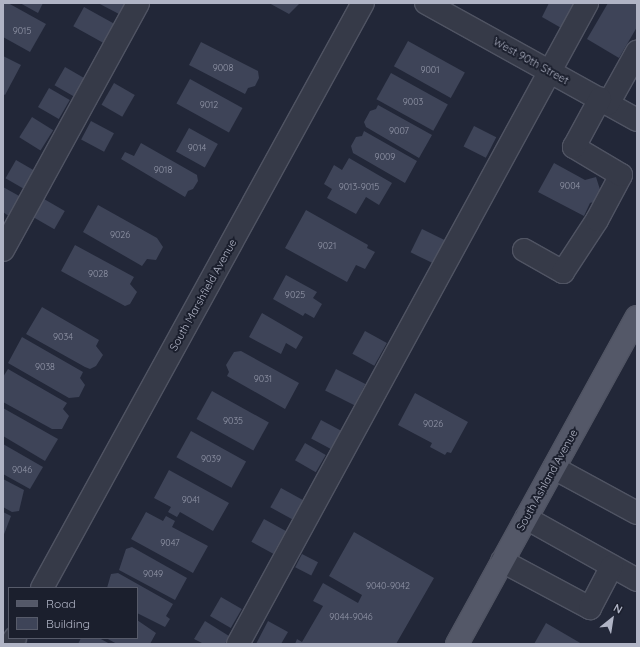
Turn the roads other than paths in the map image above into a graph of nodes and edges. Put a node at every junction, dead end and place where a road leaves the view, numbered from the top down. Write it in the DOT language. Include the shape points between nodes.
graph roads {
  1 [pos="138,3"];
  2 [pos="363,3"];
  3 [pos="426,3"];
  4 [pos="587,3"];
  5 [pos="636,58"];
  6 [pos="550,71"];
  7 [pos="604,102"];
  8 [pos="637,120"];
  9 [pos="3,250"];
  10 [pos="524,250"];
  11 [pos="637,317"];
  12 [pos="554,468"];
  13 [pos="637,513"];
  14 [pos="526,518"];
  15 [pos="502,561"];
  16 [pos="612,566"];
  17 [pos="637,580"];
  18 [pos="43,587"];
  19 [pos="238,644"];
  20 [pos="457,644"];
  1 -- 9 [label="street"];
  2 -- 18 [label="street, South Marshfield Avenue"];
  3 -- 6 [label="street, West 90th Street"];
  4 -- 6 [label="street"];
  5 -- 7 [label="street"];
  6 -- 7 [label="street, West 90th Street"];
  6 -- 19 [label="street"];
  7 -- 8 [label="street, West 90th Street"];
  7 -- 10 [label="street" via="574,147 621,175 563,272"];
  11 -- 12 [label="main road, South Ashland Avenue"];
  12 -- 13 [label="street"];
  12 -- 14 [label="main road, South Ashland Avenue"];
  14 -- 15 [label="main road, South Ashland Avenue"];
  14 -- 16 [label="street"];
  15 -- 16 [label="street" via="590,608"];
  15 -- 20 [label="main road, South Ashland Avenue"];
  16 -- 17 [label="street"];
}
